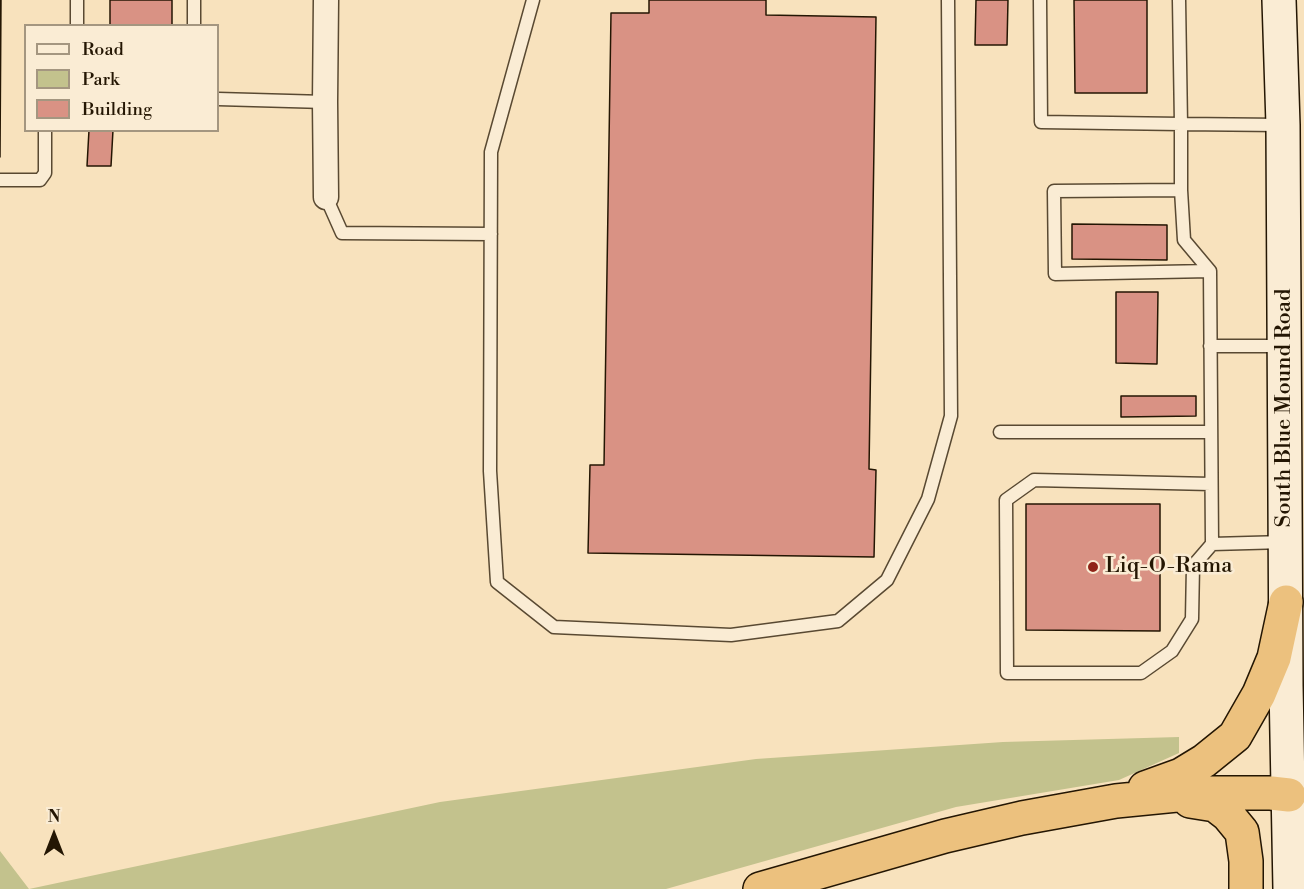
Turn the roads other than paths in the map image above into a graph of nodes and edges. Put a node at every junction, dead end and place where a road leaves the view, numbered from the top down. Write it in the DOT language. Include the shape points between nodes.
graph roads {
  1 [pos="77,0"];
  2 [pos="194,0"];
  3 [pos="326,0"];
  4 [pos="533,0"];
  5 [pos="948,0"];
  6 [pos="1040,0"];
  7 [pos="1179,0"];
  8 [pos="1279,0"];
  9 [pos="76,24"];
  10 [pos="194,24"];
  11 [pos="219,99"];
  12 [pos="325,102"];
  13 [pos="1181,124"];
  14 [pos="1283,125"];
  15 [pos="45,132"];
  16 [pos="0,180"];
  17 [pos="1181,190"];
  18 [pos="326,197"];
  19 [pos="491,234"];
  20 [pos="1210,271"];
  21 [pos="1210,346"];
  22 [pos="1294,346"];
  23 [pos="1000,432"];
  24 [pos="1211,432"];
  25 [pos="1211,484"];
  26 [pos="1286,542"];
  27 [pos="1212,544"];
  28 [pos="1286,602"];
  29 [pos="1297,795"];
  30 [pos="1116,801"];
  31 [pos="760,889"];
  32 [pos="1246,889"];
  33 [pos="1290,889"];
  1 -- 9 [label="lane"];
  2 -- 10 [label="lane"];
  3 -- 12 [label="street"];
  4 -- 19 [label="lane" via="491,152"];
  5 -- 19 [label="lane" via="951,416 928,499 887,580 838,621 731,635 554,627 497,582 490,471"];
  6 -- 13 [label="lane" via="1041,122"];
  7 -- 13 [label="lane"];
  8 -- 14 [label="main road, South Blue Mound Road"];
  11 -- 12 [label="lane"];
  12 -- 18 [label="street"];
  13 -- 14 [label="lane"];
  13 -- 17 [label="lane"];
  14 -- 22 [label="main road, South Blue Mound Road"];
  15 -- 16 [label="lane" via="45,173 40,180"];
  17 -- 20 [label="lane" via="1184,240"];
  17 -- 20 [label="lane" via="1054,191 1055,274"];
  18 -- 19 [label="lane" via="342,233"];
  20 -- 21 [label="lane"];
  21 -- 22 [label="lane"];
  21 -- 24 [label="lane"];
  22 -- 26 [label="main road, South Blue Mound Road"];
  23 -- 24 [label="lane"];
  24 -- 25 [label="lane"];
  25 -- 27 [label="lane"];
  25 -- 27 [label="lane" via="1034,480 1006,500 1007,673 1142,673 1173,651 1192,619 1193,566"];
  26 -- 27 [label="lane"];
  26 -- 28 [label="main road, South Blue Mound Road"];
  28 -- 29 [label="main road, South Blue Mound Road" via="1286,685"];
  28 -- 30 [label="highway" via="1274,658 1235,736 1181,775"];
  29 -- 30 [label="highway" via="1197,793"];
  29 -- 33 [label="main road, South Blue Mound Road"];
  30 -- 31 [label="highway" via="945,836"];
  30 -- 32 [label="highway" via="1215,805 1242,832"];
}
